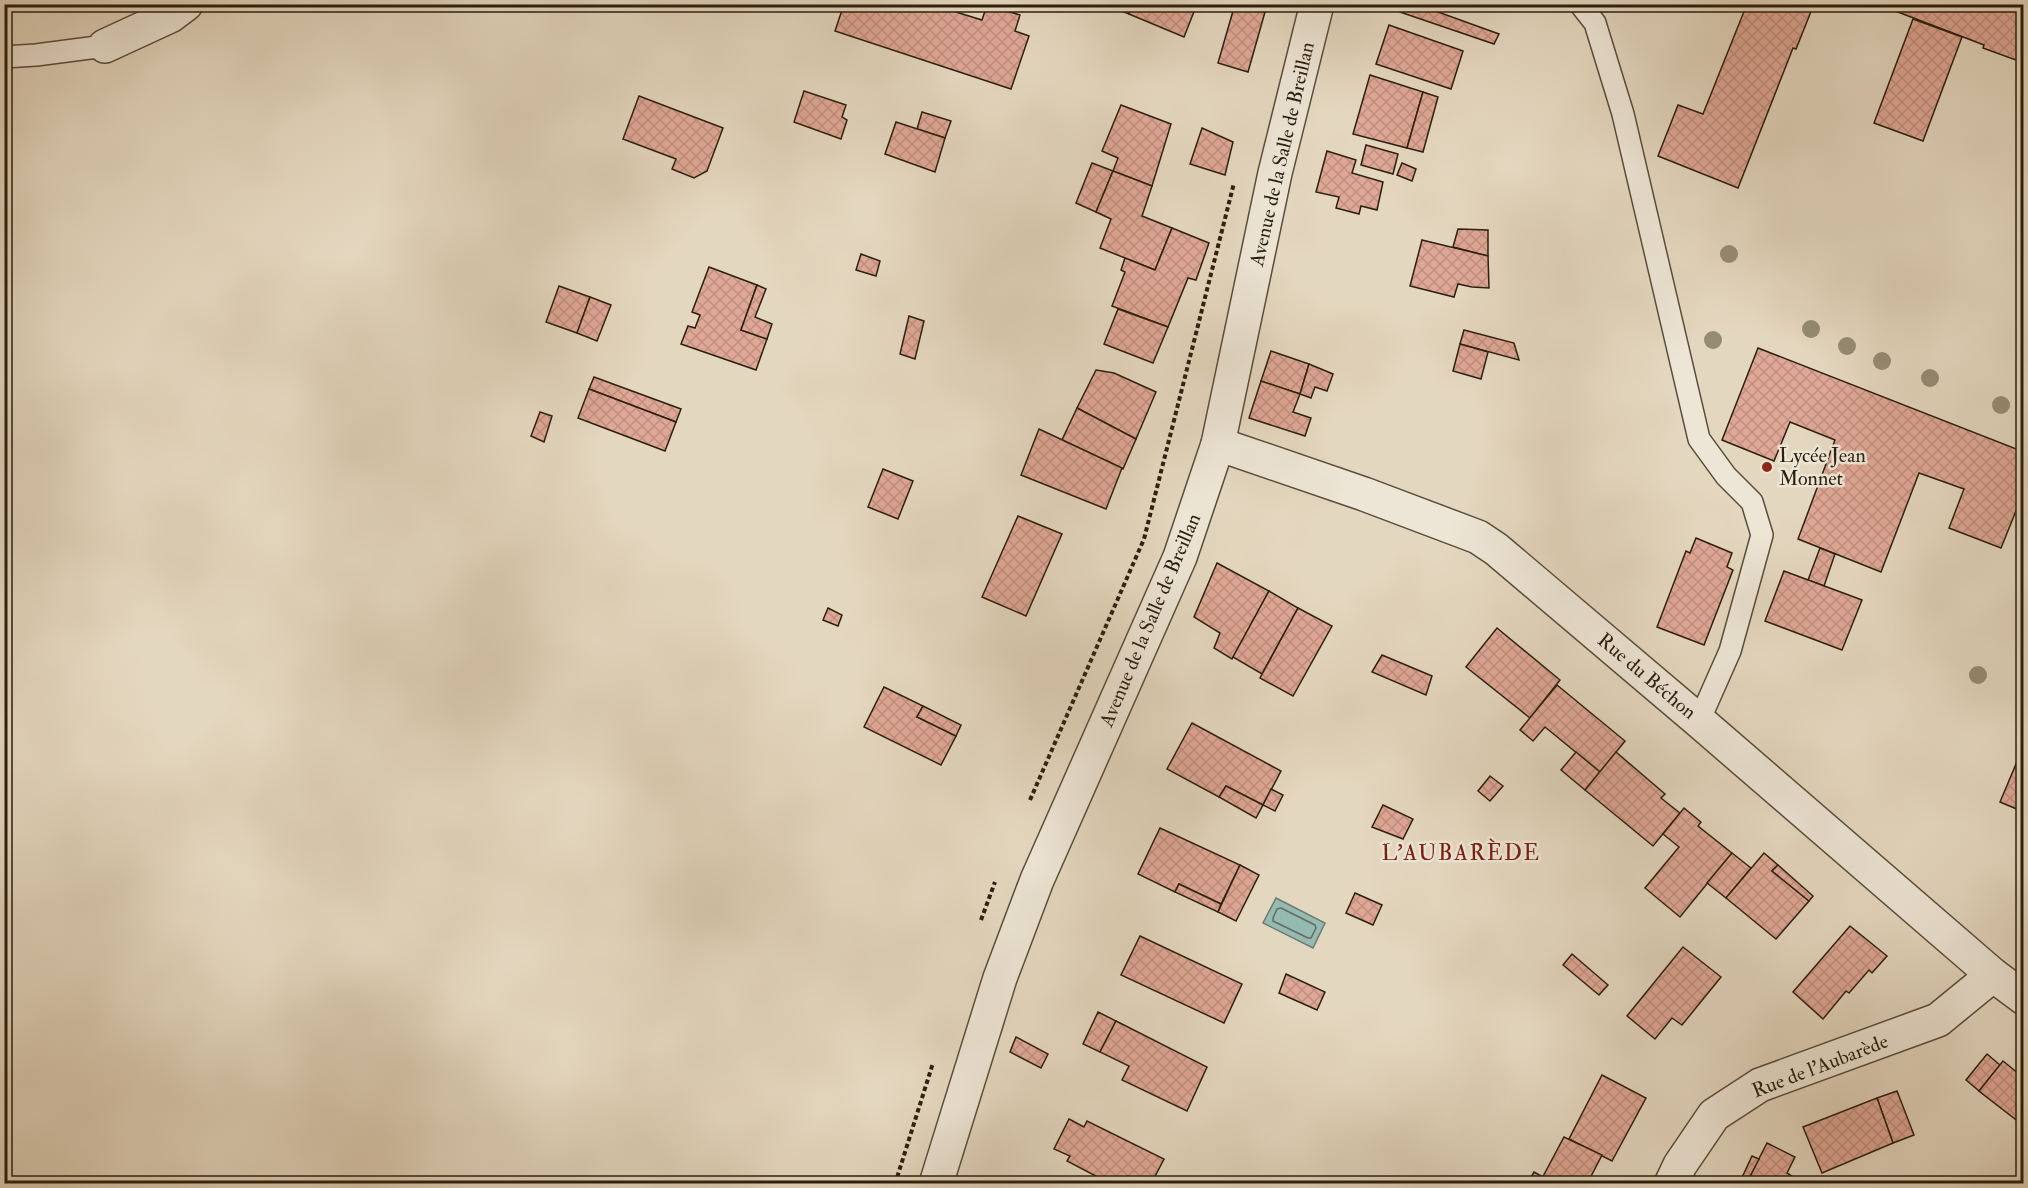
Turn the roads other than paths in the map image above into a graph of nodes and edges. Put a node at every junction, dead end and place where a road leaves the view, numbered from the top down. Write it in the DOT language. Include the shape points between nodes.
graph roads {
  1 [pos="186,4"];
  2 [pos="1317,4"];
  3 [pos="1580,4"];
  4 [pos="105,46"];
  5 [pos="4,57"];
  6 [pos="1218,444"];
  7 [pos="1699,720"];
  8 [pos="1993,975"];
  9 [pos="2024,998"];
  10 [pos="936,1184"];
  11 [pos="1671,1184"];
  1 -- 4 [label="street" via="170,16"];
  2 -- 6 [label="street, Avenue de la Salle de Breillan" via="1275,173"];
  3 -- 7 [label="lane" via="1595,23 1623,114 1699,439 1726,476 1752,502 1762,535 1730,651"];
  4 -- 5 [label="lane"];
  6 -- 7 [label="street, Rue du Béchon" via="1478,537"];
  6 -- 10 [label="street, Avenue de la Salle de Breillan" via="1180,557 1037,880 1000,978"];
  7 -- 8 [label="street, Rue du Béchon"];
  8 -- 9 [label="street, Rue du Béchon"];
  8 -- 11 [label="street, Rue de l'Aubarède" via="1938,1020 1760,1085 1714,1115"];
}
